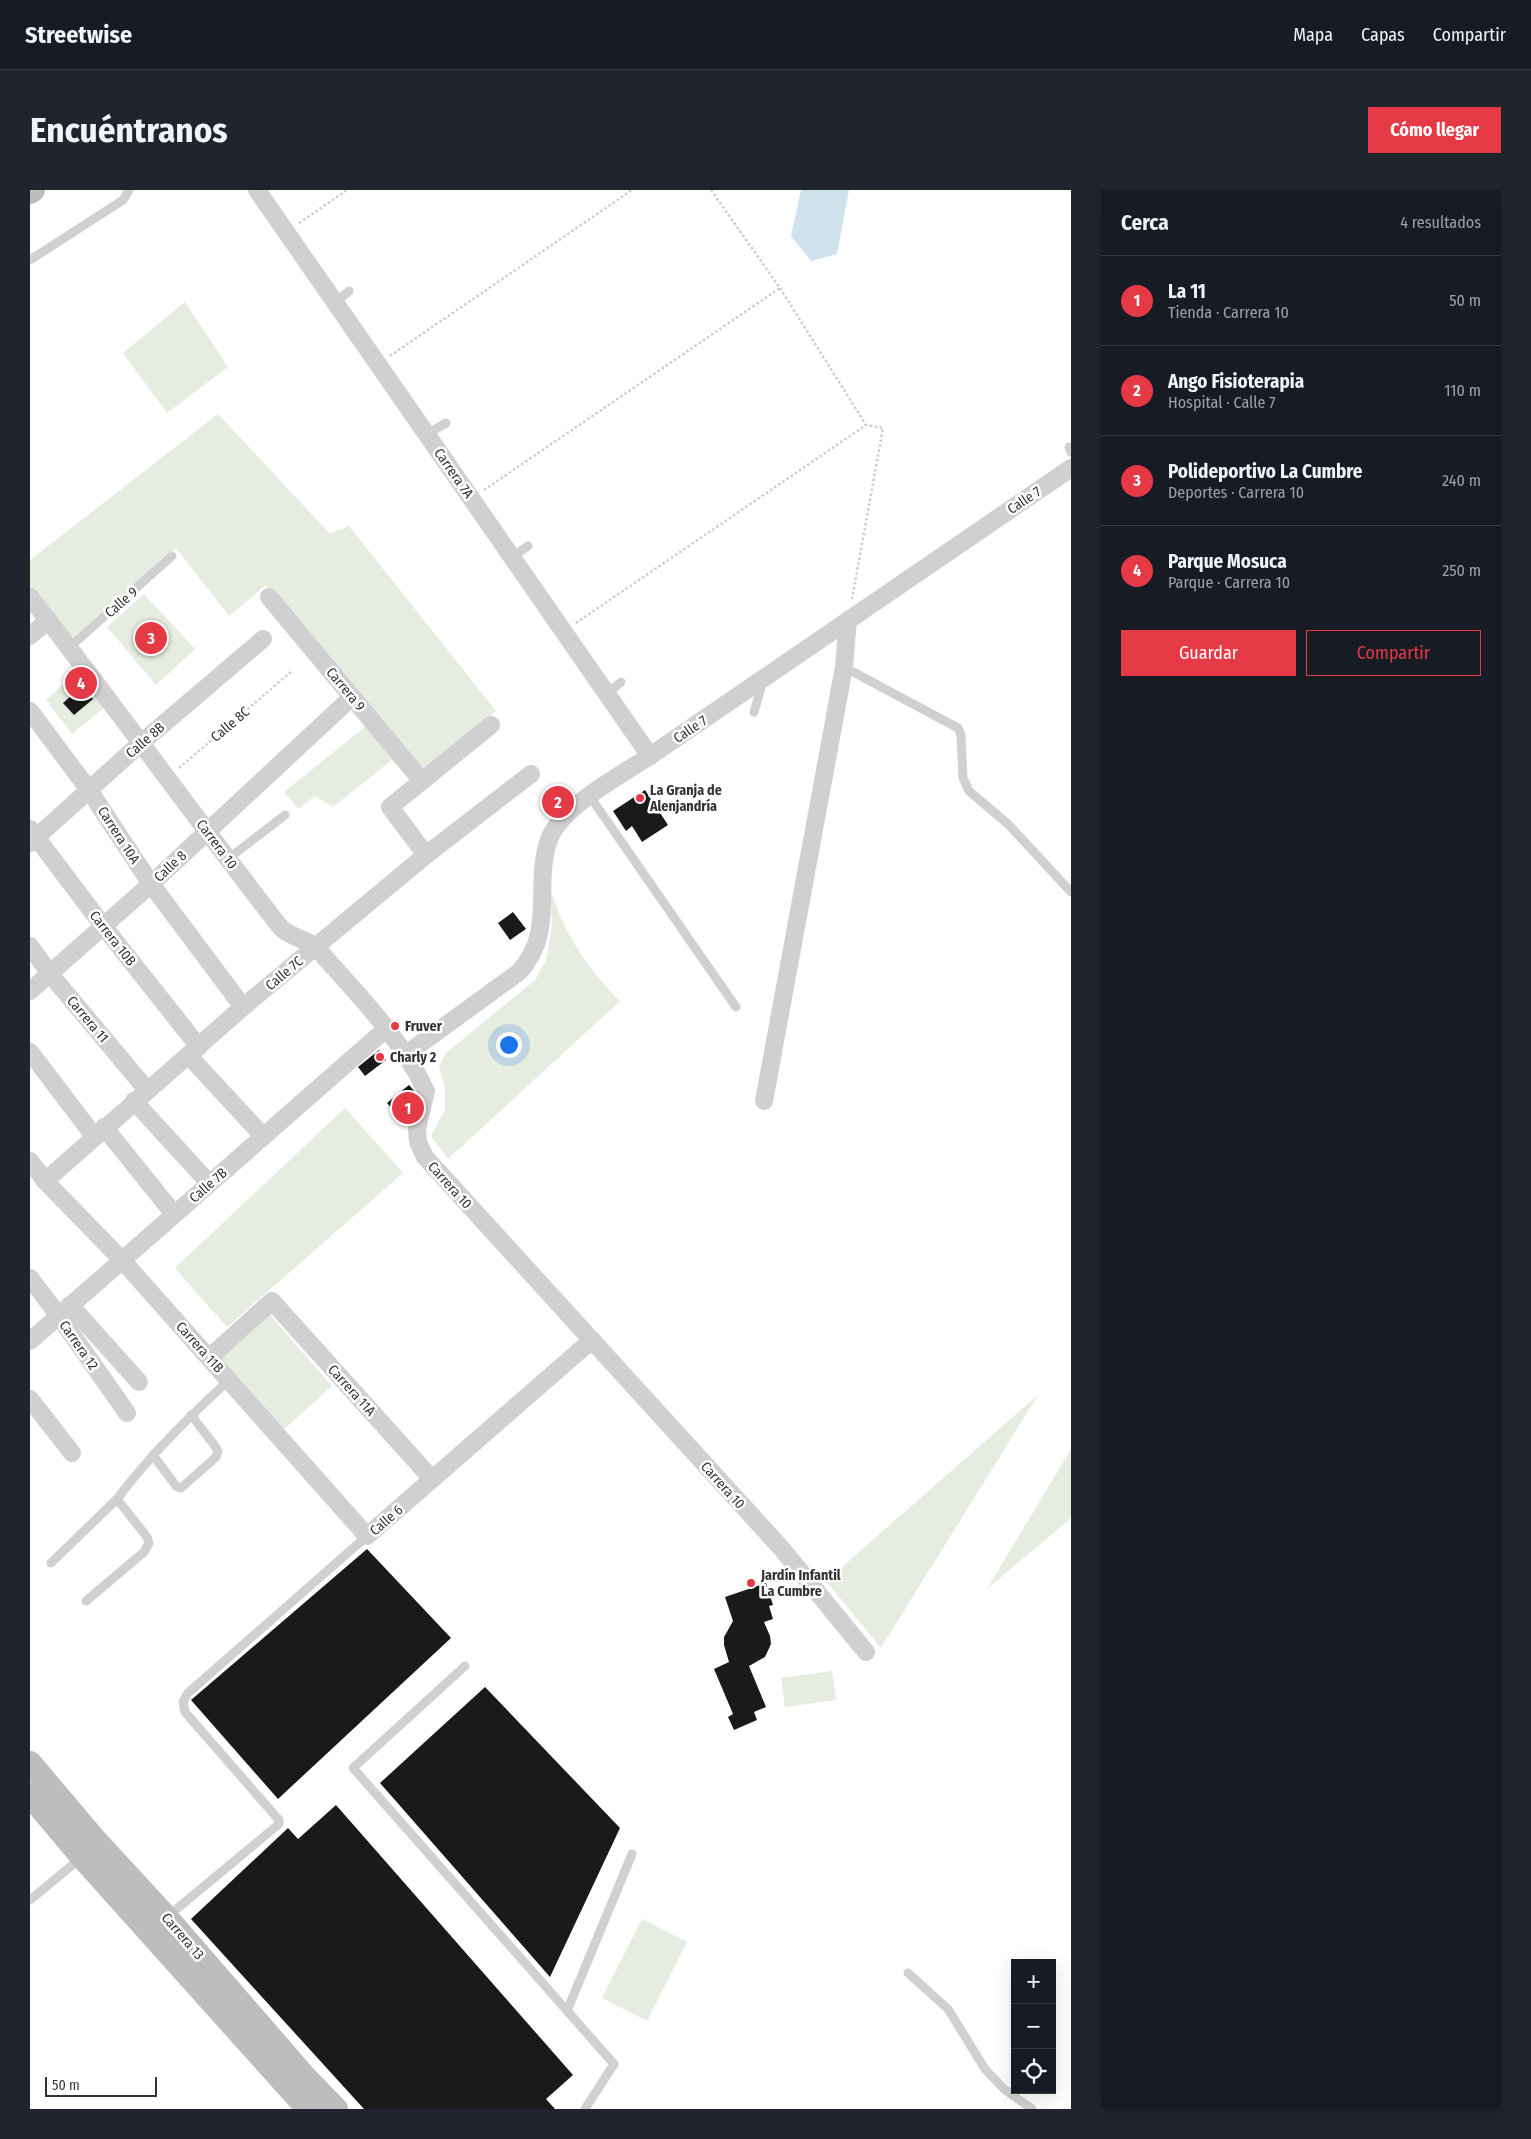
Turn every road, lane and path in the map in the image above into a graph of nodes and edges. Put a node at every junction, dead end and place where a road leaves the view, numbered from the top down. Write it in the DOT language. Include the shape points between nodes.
graph roads {
  1 [pos="33,190"];
  2 [pos="129,190"];
  3 [pos="257,190"];
  4 [pos="347,190"];
  5 [pos="632,190"];
  6 [pos="711,190"];
  7 [pos="30,192"];
  8 [pos="284,231"];
  9 [pos="30,260"];
  10 [pos="780,288"];
  11 [pos="378,364"];
  12 [pos="446,423"];
  13 [pos="866,426"];
  14 [pos="427,434"];
  15 [pos="1071,468"];
  16 [pos="472,499"];
  17 [pos="528,546"];
  18 [pos="172,556"];
  19 [pos="512,557"];
  20 [pos="30,597"];
  21 [pos="269,597"];
  22 [pos="48,620"];
  23 [pos="848,620"];
  24 [pos="563,631"];
  25 [pos="30,636"];
  26 [pos="263,639"];
  27 [pos="70,647"];
  28 [pos="844,667"];
  29 [pos="292,671"];
  30 [pos="763,679"];
  31 [pos="621,682"];
  32 [pos="607,694"];
  33 [pos="352,697"];
  34 [pos="30,711"];
  35 [pos="754,712"];
  36 [pos="491,725"];
  37 [pos="141,743"];
  38 [pos="650,756"];
  39 [pos="531,774"];
  40 [pos="168,777"];
  41 [pos="422,781"];
  42 [pos="89,790"];
  43 [pos="589,795"];
  44 [pos="285,815"];
  45 [pos="207,832"];
  46 [pos="32,836"];
  47 [pos="426,855"];
  48 [pos="228,859"];
  49 [pos="151,884"];
  50 [pos="1071,892"];
  51 [pos="104,927"];
  52 [pos="30,946"];
  53 [pos="315,946"];
  54 [pos="50,974"];
  55 [pos="30,992"];
  56 [pos="243,1007"];
  57 [pos="736,1007"];
  58 [pos="386,1029"];
  59 [pos="194,1051"];
  60 [pos="30,1052"];
  61 [pos="405,1056"];
  62 [pos="140,1096"];
  63 [pos="764,1101"];
  64 [pos="99,1131"];
  65 [pos="263,1136"];
  66 [pos="30,1161"];
  67 [pos="45,1181"];
  68 [pos="209,1183"];
  69 [pos="174,1214"];
  70 [pos="122,1260"];
  71 [pos="30,1278"];
  72 [pos="65,1310"];
  73 [pos="592,1340"];
  74 [pos="30,1341"];
  75 [pos="209,1358"];
  76 [pos="229,1380"];
  77 [pos="139,1382"];
  78 [pos="30,1400"];
  79 [pos="126,1413"];
  80 [pos="192,1415"];
  81 [pos="72,1453"];
  82 [pos="153,1455"];
  83 [pos="432,1479"];
  84 [pos="118,1500"];
  85 [pos="367,1536"];
  86 [pos="51,1563"];
  87 [pos="86,1601"];
  88 [pos="866,1652"];
  89 [pos="464,1666"];
  90 [pos="30,1763"];
  91 [pos="30,1795"];
  92 [pos="632,1854"];
  93 [pos="82,1857"];
  94 [pos="30,1900"];
  95 [pos="167,1918"];
  96 [pos="908,1973"];
  97 [pos="235,2011"];
  98 [pos="567,2011"];
  99 [pos="308,2109"];
  100 [pos="336,2109"];
  101 [pos="585,2109"];
  102 [pos="1032,2109"];
  1 -- 7 [label="street"];
  2 -- 9 [label="lane" via="123,200"];
  3 -- 8 [label="street, Carrera 7A"];
  4 -- 8 [label="path"];
  5 -- 11 [label="path"];
  6 -- 10 [label="path"];
  8 -- 11 [label="street, Carrera 7A" via="342,297"];
  10 -- 13 [label="path"];
  10 -- 16 [label="path"];
  11 -- 14 [label="street, Carrera 7A"];
  12 -- 14 [label="lane"];
  13 -- 23 [label="path" via="883,428"];
  13 -- 24 [label="path"];
  14 -- 16 [label="street, Carrera 7A"];
  15 -- 23 [label="street, Calle 7"];
  16 -- 19 [label="street, Carrera 7A"];
  17 -- 19 [label="lane"];
  18 -- 27 [label="lane, Calle 9"];
  19 -- 24 [label="street, Carrera 7A"];
  20 -- 22 [label="street, Carrera 10"];
  21 -- 33 [label="street, Carrera 9"];
  22 -- 25 [label="street"];
  22 -- 27 [label="street, Carrera 10"];
  23 -- 28 [label="street"];
  23 -- 30 [label="street, Calle 7"];
  24 -- 32 [label="street, Carrera 7A"];
  26 -- 37 [label="street, Calle 8B"];
  27 -- 37 [label="street, Carrera 10"];
  28 -- 50 [label="lane" via="958,728 964,778 969,791 1008,824"];
  28 -- 63 [label="street"];
  29 -- 40 [label="path, Calle 8C"];
  30 -- 35 [label="lane"];
  30 -- 38 [label="street, Calle 7"];
  31 -- 32 [label="lane"];
  32 -- 38 [label="street, Carrera 7A"];
  33 -- 41 [label="street, Carrera 9"];
  33 -- 45 [label="street, Calle 8"];
  34 -- 42 [label="street, Carrera 10A"];
  36 -- 41 [label="street"];
  37 -- 40 [label="street, Carrera 10"];
  37 -- 42 [label="street, Calle 8B"];
  38 -- 43 [label="street, Calle 7"];
  39 -- 47 [label="street, Calle 7C"];
  40 -- 45 [label="street, Carrera 10"];
  41 -- 47 [label="street" via="390,807"];
  42 -- 46 [label="street, Calle 8B"];
  42 -- 49 [label="street, Carrera 10A"];
  43 -- 57 [label="lane"];
  43 -- 61 [label="street, Calle 7" via="550,836 544,867 542,925 534,952 526,964"];
  44 -- 48 [label="lane"];
  45 -- 48 [label="street, Carrera 10"];
  45 -- 49 [label="street, Calle 8"];
  46 -- 51 [label="street, Carrera 10B"];
  47 -- 53 [label="street, Calle 7C"];
  48 -- 53 [label="street, Carrera 10" via="281,928 292,937 303,938"];
  49 -- 51 [label="street, Calle 8"];
  49 -- 56 [label="street, Carrera 10A"];
  51 -- 54 [label="street, Calle 8"];
  51 -- 59 [label="street, Carrera 10B"];
  52 -- 54 [label="street, Carrera 11"];
  53 -- 56 [label="street, Calle 7C"];
  53 -- 58 [label="street, Carrera 10"];
  54 -- 55 [label="street, Calle 8"];
  54 -- 62 [label="street, Carrera 11"];
  56 -- 59 [label="street, Calle 7C"];
  58 -- 61 [label="street, Carrera 10"];
  58 -- 65 [label="street, Calle 7B"];
  59 -- 62 [label="street, Calle 7C"];
  59 -- 65 [label="street, Carrera 10B"];
  60 -- 64 [label="street"];
  61 -- 73 [label="street, Carrera 10" via="426,1091 417,1129 424,1157"];
  62 -- 64 [label="street, Calle 7C"];
  62 -- 68 [label="street, Carrera 11"];
  64 -- 67 [label="street, Calle 7C"];
  64 -- 69 [label="street"];
  65 -- 68 [label="street, Calle 7B"];
  66 -- 67 [label="street, Carrera 11B"];
  67 -- 70 [label="street, Carrera 11B"];
  68 -- 69 [label="street, Calle 7B"];
  69 -- 70 [label="street, Calle 7B"];
  70 -- 72 [label="street, Calle 7B"];
  70 -- 75 [label="street, Carrera 11B"];
  71 -- 72 [label="street, Carrera 12"];
  72 -- 74 [label="street, Calle 7B"];
  72 -- 77 [label="street, Carrera 12"];
  72 -- 79 [label="street, Carrera 12"];
  73 -- 83 [label="street, Calle 6"];
  73 -- 88 [label="street, Carrera 10" via="782,1549"];
  75 -- 76 [label="street, Carrera 11B"];
  75 -- 83 [label="street, Carrera 11A" via="272,1301"];
  76 -- 80 [label="lane"];
  76 -- 85 [label="street, Carrera 11B"];
  78 -- 81 [label="street"];
  80 -- 82 [label="lane"];
  80 -- 82 [label="lane" via="215,1446 216,1456 181,1488 176,1486"];
  82 -- 84 [label="lane"];
  83 -- 85 [label="street, Calle 6"];
  84 -- 86 [label="lane"];
  84 -- 87 [label="lane" via="148,1537 149,1543 144,1552"];
  85 -- 95 [label="lane, Calle 6" via="188,1693 183,1702 185,1712 279,1820 279,1824"];
  89 -- 98 [label="lane" via="353,1768"];
  90 -- 95 [label="street, Carrera 13"];
  91 -- 93 [label="street, Carrera 13"];
  92 -- 98 [label="lane"];
  93 -- 94 [label="lane"];
  93 -- 97 [label="street, Carrera 13"];
  95 -- 97 [label="street, Carrera 13"];
  96 -- 102 [label="lane" via="948,2009 985,2069 1004,2089"];
  97 -- 99 [label="street, Carrera 13"];
  97 -- 100 [label="street, Carrera 13"];
  98 -- 101 [label="lane" via="614,2064"];
}
